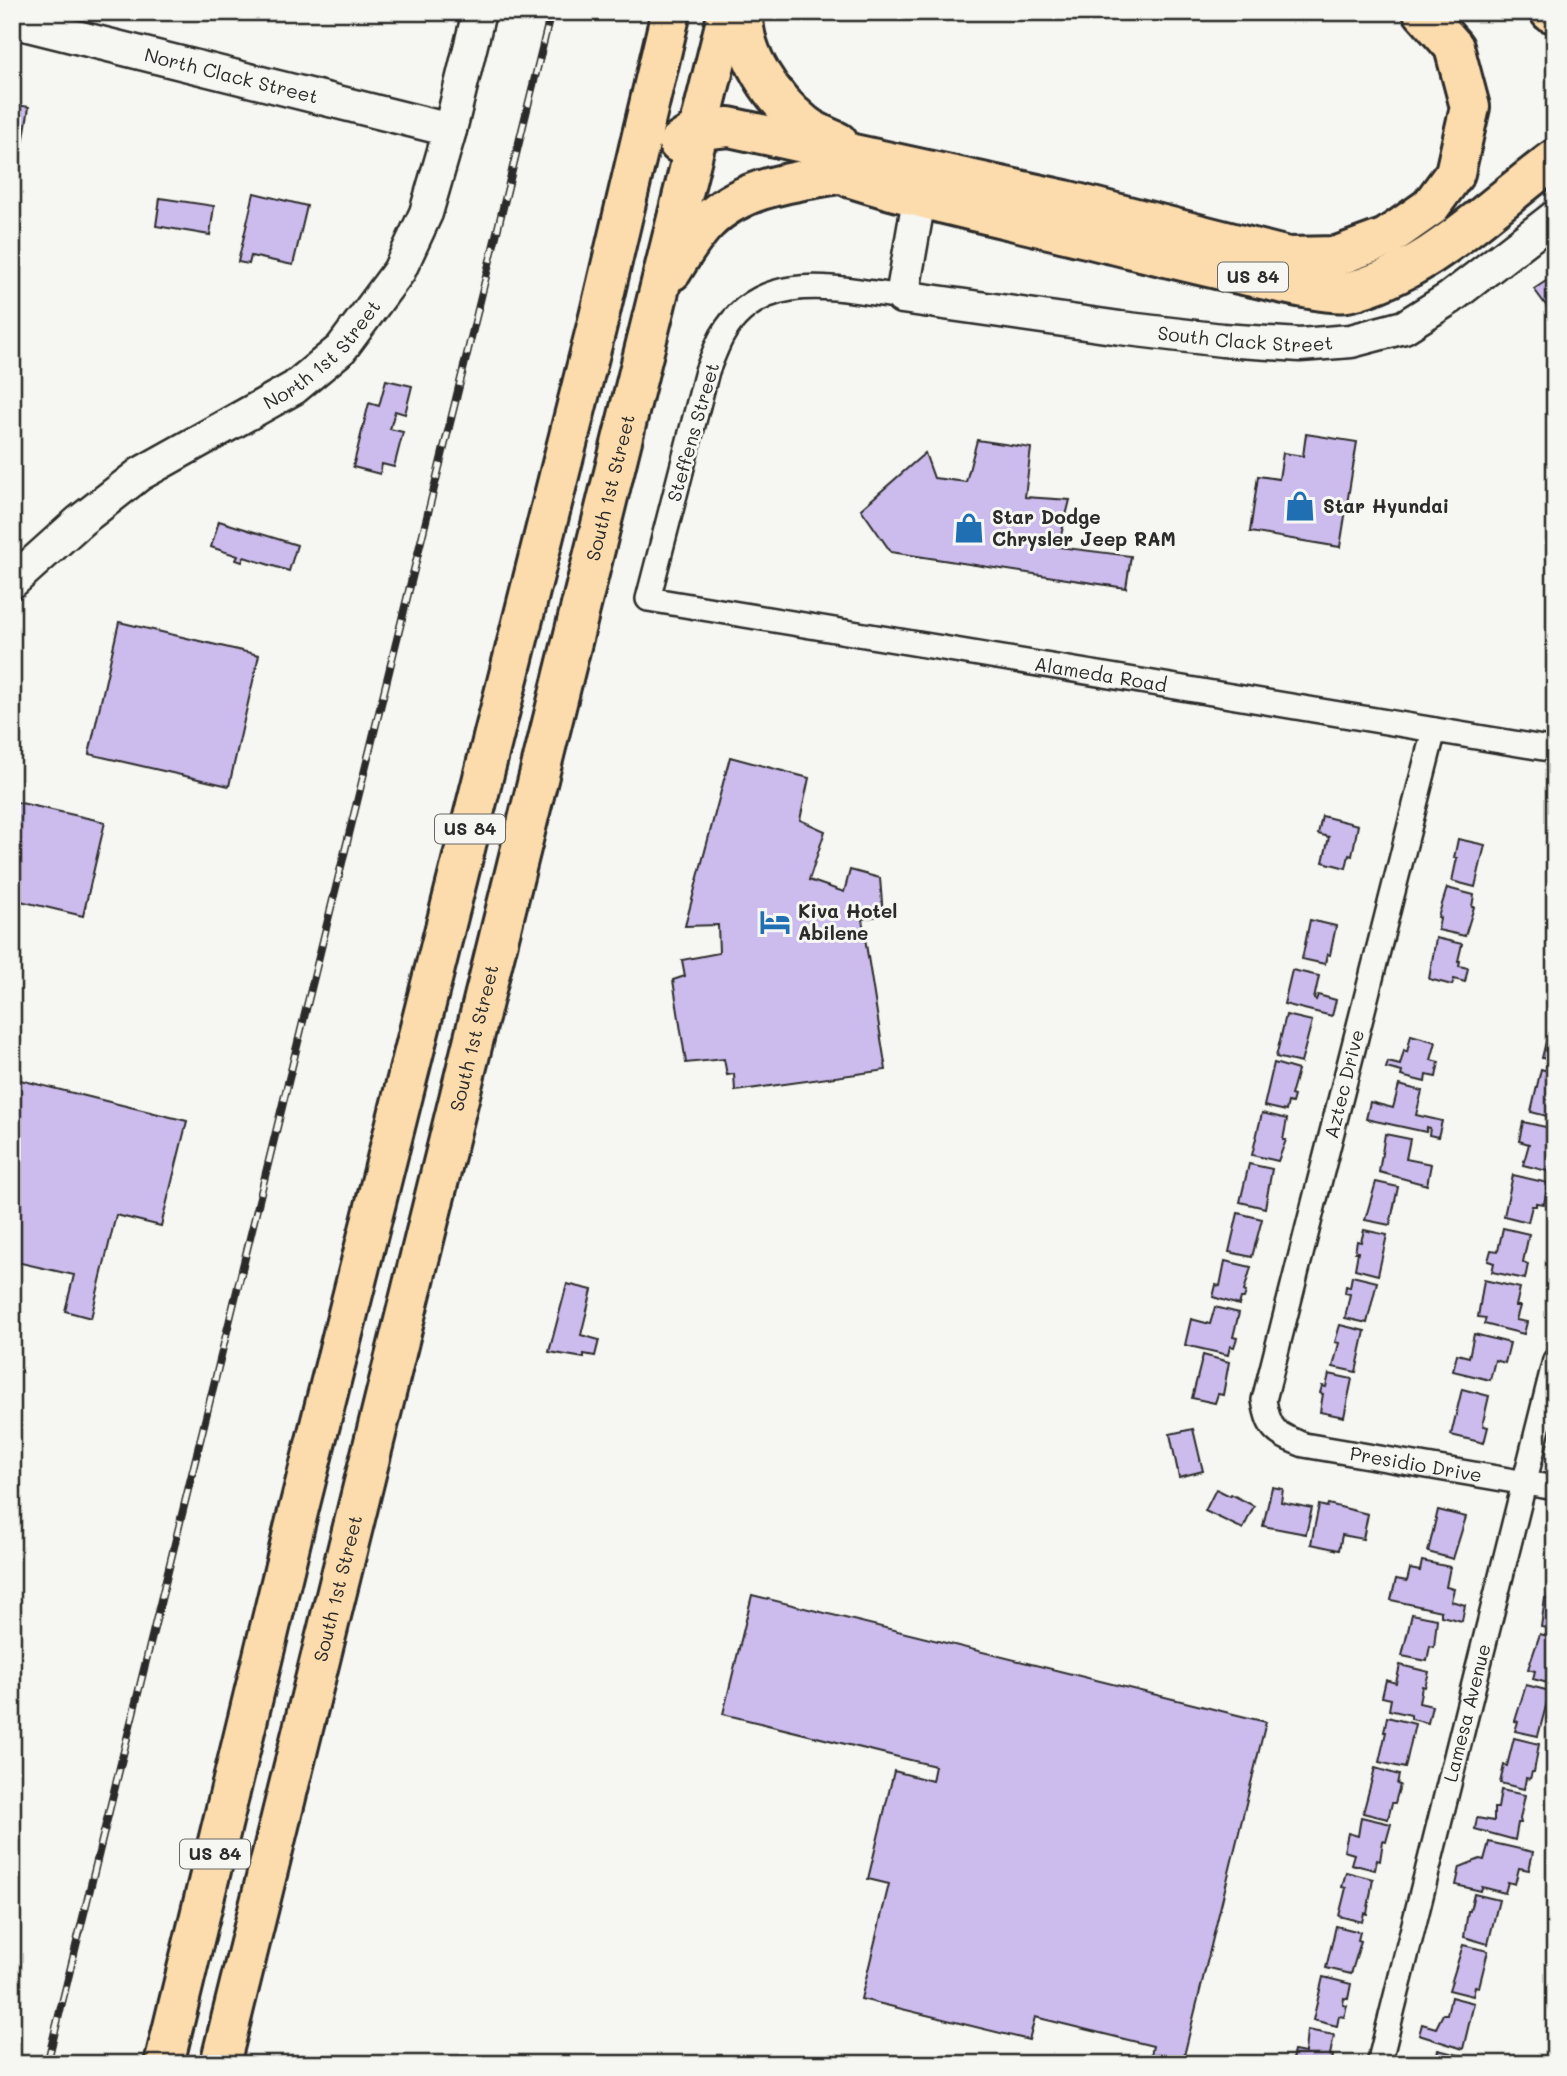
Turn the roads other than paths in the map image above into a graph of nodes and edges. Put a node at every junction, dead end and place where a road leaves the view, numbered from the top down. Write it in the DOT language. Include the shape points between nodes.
graph roads {
  1 [pos="479,12"];
  2 [pos="671,12"];
  3 [pos="686,12"];
  4 [pos="728,12"];
  5 [pos="743,12"];
  6 [pos="1423,12"];
  7 [pos="12,21"];
  8 [pos="450,130"];
  9 [pos="698,130"];
  10 [pos="1555,159"];
  11 [pos="878,161"];
  12 [pos="838,174"];
  13 [pos="921,185"];
  14 [pos="1555,217"];
  15 [pos="659,290"];
  16 [pos="902,297"];
  17 [pos="598,321"];
  18 [pos="12,582"];
  19 [pos="648,599"];
  20 [pos="1434,730"];
  21 [pos="1555,750"];
  22 [pos="358,1276"];
  23 [pos="412,1287"];
  24 [pos="1555,1360"];
  25 [pos="1278,1435"];
  26 [pos="1525,1483"];
  27 [pos="1555,1488"];
  28 [pos="164,2064"];
  29 [pos="220,2064"];
  30 [pos="1379,2064"];
  1 -- 8 [label="main road, North 1st Street"];
  2 -- 17 [label="highway, US 84"];
  3 -- 9 [label="highway" via="679,90 682,111"];
  4 -- 9 [label="highway, South 1st Street"];
  5 -- 11 [label="highway" via="753,60 776,97 806,126"];
  6 -- 13 [label="highway" via="1454,47 1470,107 1455,173 1430,207 1386,238 1337,256 1288,257 1065,200"];
  7 -- 8 [label="main road, North Clack Street"];
  8 -- 18 [label="main road, North 1st Street" via="426,213 399,271 341,349 294,388 140,474"];
  9 -- 11 [label="highway" via="729,127"];
  9 -- 12 [label="highway" via="722,145"];
  9 -- 15 [label="highway, South 1st Street"];
  9 -- 17 [label="highway" via="663,158 648,183"];
  10 -- 13 [label="highway, US 84" via="1409,270 1344,293 1164,258"];
  11 -- 13 [label="highway"];
  12 -- 13 [label="highway, US 84"];
  12 -- 15 [label="highway, US 84" via="765,187 738,200 707,221"];
  13 -- 16 [label="main road"];
  14 -- 16 [label="main road, South Clack Street" via="1450,298 1404,327 1351,341 1300,345 1222,340"];
  15 -- 23 [label="highway, South 1st Street / US 84"];
  16 -- 19 [label="street, Steffens Street" via="805,286 778,290 747,307 723,335 707,371"];
  17 -- 22 [label="highway, US 84"];
  19 -- 20 [label="street, Alameda Road"];
  20 -- 21 [label="street, Alameda Road"];
  20 -- 25 [label="street, Aztec Drive" via="1264,1400 1267,1418"];
  22 -- 23 [label="highway"];
  22 -- 28 [label="highway, US 84"];
  23 -- 29 [label="highway, South 1st Street / US 84"];
  24 -- 26 [label="street, Lamesa Avenue"];
  25 -- 26 [label="street, Presidio Drive" via="1304,1445"];
  26 -- 27 [label="street, Presidio Drive"];
  26 -- 30 [label="street, Lamesa Avenue"];
}
